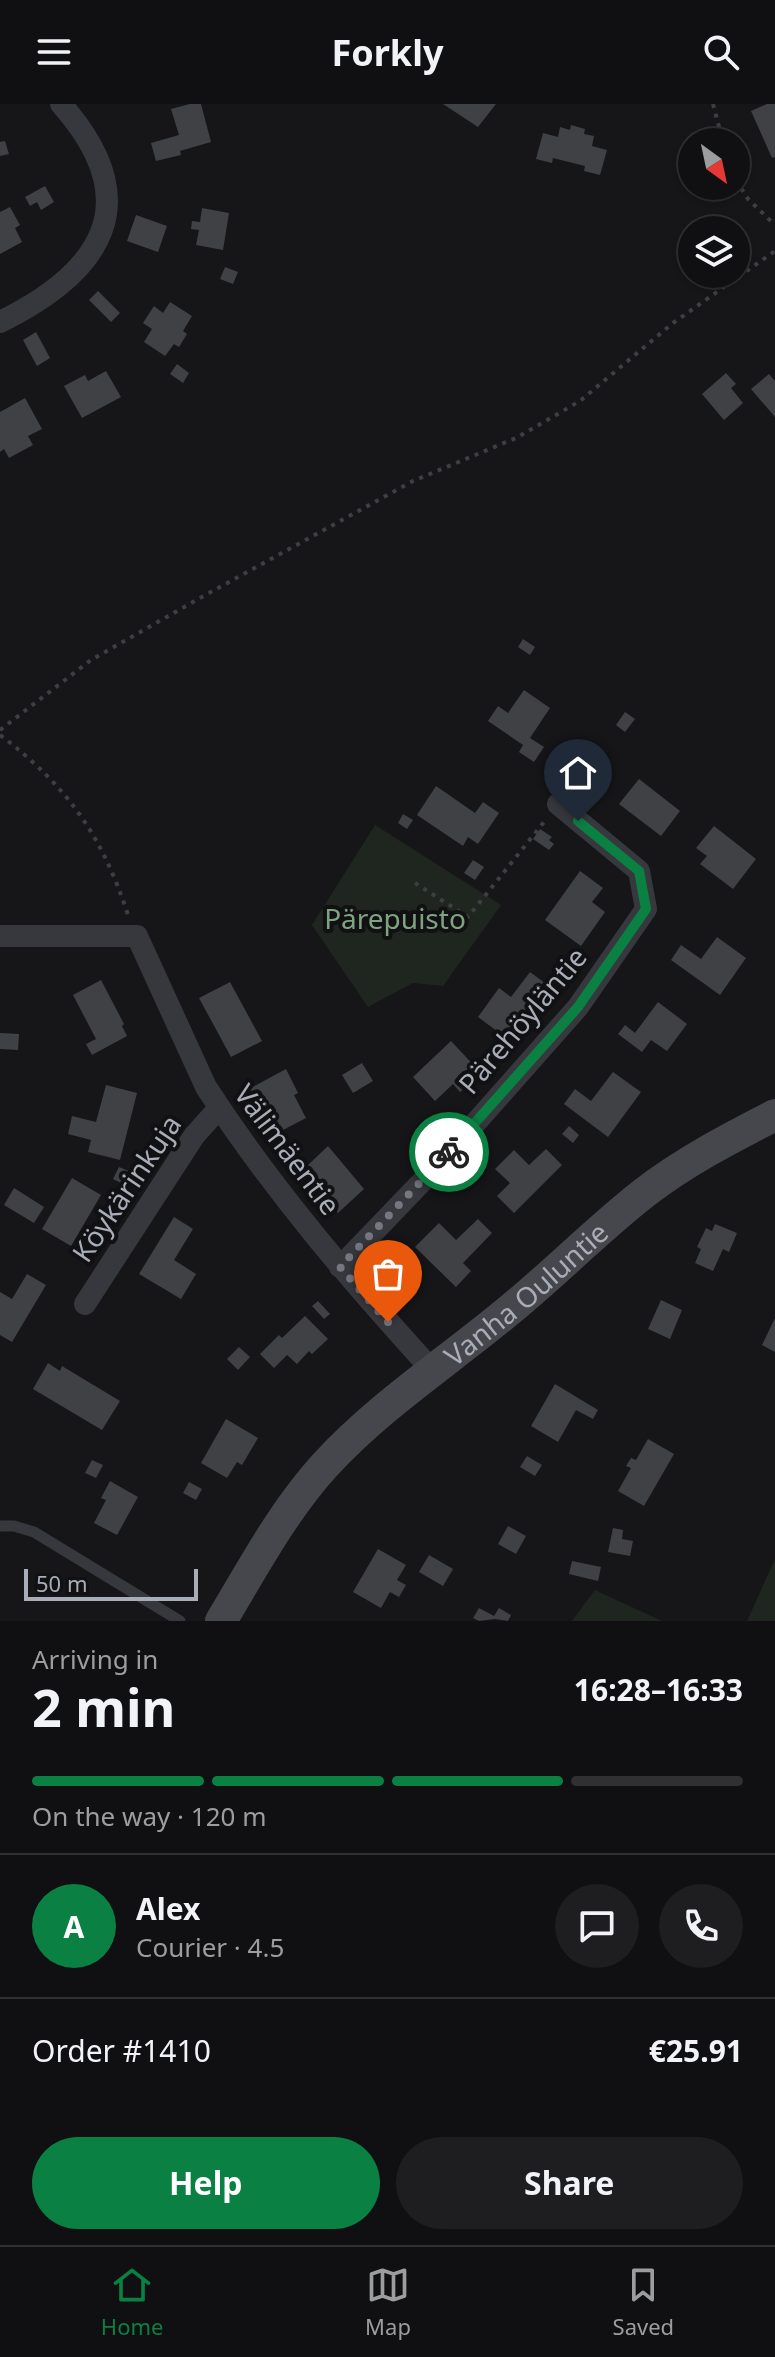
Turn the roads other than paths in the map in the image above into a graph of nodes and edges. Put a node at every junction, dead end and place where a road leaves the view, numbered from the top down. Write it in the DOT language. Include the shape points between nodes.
graph roads {
  1 [pos="61,104"];
  2 [pos="0,322"];
  3 [pos="558,804"];
  4 [pos="0,936"];
  5 [pos="219,1108"];
  6 [pos="775,1115"];
  7 [pos="340,1267"];
  8 [pos="85,1304"];
  9 [pos="433,1371"];
  10 [pos="0,1526"];
  11 [pos="180,1621"];
  12 [pos="221,1621"];
  1 -- 2 [label="street" via="96,150 105,175 107,207 99,238 58,288"];
  3 -- 7 [label="street, Pärehöyläntie" via="639,871 646,909 578,1007"];
  4 -- 5 [label="street, Välimäentie" via="137,936"];
  5 -- 7 [label="street, Välimäentie"];
  5 -- 8 [label="street, Köykärinkuja" via="194,1136"];
  6 -- 9 [label="street, Vanha Ouluntie" via="647,1191"];
  7 -- 9 [label="street, Välimäentie"];
  9 -- 12 [label="street, Vanha Ouluntie" via="325,1465 283,1519"];
  10 -- 11 [label="lane" via="34,1532"];
}
